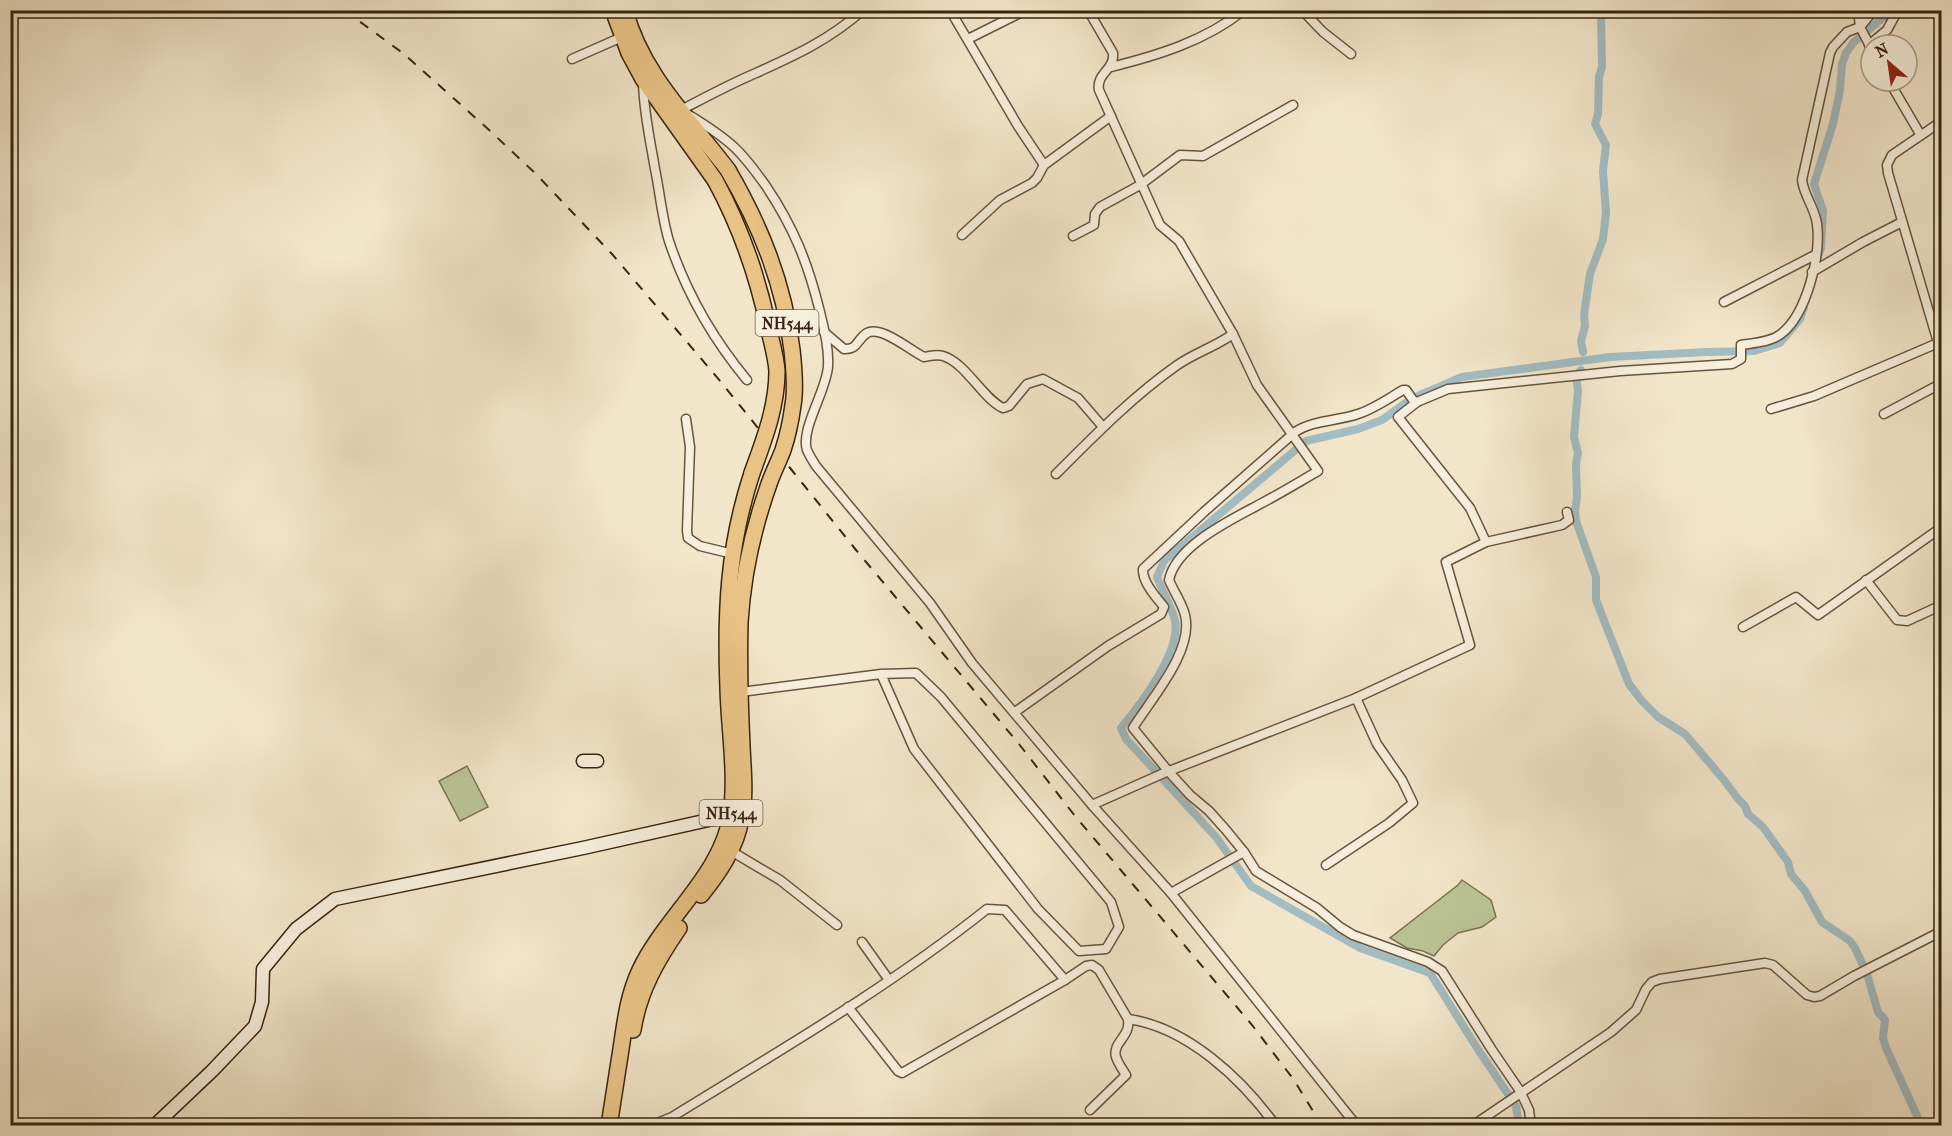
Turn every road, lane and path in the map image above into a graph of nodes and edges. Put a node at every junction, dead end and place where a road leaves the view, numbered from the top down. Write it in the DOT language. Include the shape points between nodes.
graph roads {
  1 [pos="613,10"];
  2 [pos="625,10"];
  3 [pos="862,10"];
  4 [pos="950,10"];
  5 [pos="1026,10"];
  6 [pos="1088,10"];
  7 [pos="1244,10"];
  8 [pos="1302,10"];
  9 [pos="1858,10"];
  10 [pos="1874,10"];
  11 [pos="1898,10"];
  12 [pos="1860,27"];
  13 [pos="1863,33"];
  14 [pos="1883,33"];
  15 [pos="622,37"];
  16 [pos="968,39"];
  17 [pos="1351,54"];
  18 [pos="572,59"];
  19 [pos="1111,67"];
  20 [pos="643,80"];
  21 [pos="1896,93"];
  22 [pos="1293,105"];
  23 [pos="681,110"];
  24 [pos="1111,116"];
  25 [pos="1941,121"];
  26 [pos="1920,134"];
  27 [pos="1044,165"];
  28 [pos="1140,185"];
  29 [pos="1902,222"];
  30 [pos="962,235"];
  31 [pos="1073,236"];
  32 [pos="1815,255"];
  33 [pos="1812,272"];
  34 [pos="1724,302"];
  35 [pos="824,332"];
  36 [pos="1233,334"];
  37 [pos="1938,343"];
  38 [pos="1941,356"];
  39 [pos="747,380"];
  40 [pos="1941,383"];
  41 [pos="1413,399"];
  42 [pos="1772,410"];
  43 [pos="1884,414"];
  44 [pos="686,419"];
  45 [pos="1103,427"];
  46 [pos="1293,435"];
  47 [pos="1056,474"];
  48 [pos="1567,512"];
  49 [pos="737,524"];
  50 [pos="1939,529"];
  51 [pos="753,532"];
  52 [pos="1941,541"];
  53 [pos="1486,542"];
  54 [pos="733,554"];
  55 [pos="1866,580"];
  56 [pos="1941,605"];
  57 [pos="1743,627"];
  58 [pos="881,674"];
  59 [pos="741,692"];
  60 [pos="1356,698"];
  61 [pos="1015,712"];
  62 [pos="584,761"];
  63 [pos="597,761"];
  64 [pos="1166,772"];
  65 [pos="1092,805"];
  66 [pos="736,818"];
  67 [pos="731,851"];
  68 [pos="1244,852"];
  69 [pos="1326,865"];
  70 [pos="1171,893"];
  71 [pos="837,925"];
  72 [pos="1941,931"];
  73 [pos="862,942"];
  74 [pos="889,980"];
  75 [pos="1065,980"];
  76 [pos="848,1007"];
  77 [pos="1128,1019"];
  78 [pos="1520,1091"];
  79 [pos="1090,1110"];
  80 [pos="168,1121"];
  81 [pos="154,1125"];
  82 [pos="609,1125"];
  83 [pos="620,1125"];
  84 [pos="651,1125"];
  85 [pos="1276,1125"];
  86 [pos="1357,1125"];
  87 [pos="1472,1125"];
  88 [pos="1531,1125"];
  1 -- 15 [label="highway, NH544"];
  2 -- 23 [label="highway, NH544" via="654,76"];
  3 -- 23 [label="street" via="812,47"];
  4 -- 16 [label="street"];
  5 -- 16 [label="street"];
  6 -- 19 [label="street" via="1113,53"];
  7 -- 19 [label="street" via="1204,36 1153,57"];
  8 -- 17 [label="street"];
  9 -- 12 [label="street"];
  10 -- 12 [label="street"];
  11 -- 14 [label="street"];
  12 -- 13 [label="street"];
  12 -- 32 [label="street" via="1847,32 1830,52 1802,180 1817,226"];
  15 -- 18 [label="street"];
  15 -- 20 [label="highway, NH544"];
  16 -- 27 [label="street"];
  19 -- 24 [label="street" via="1098,83"];
  20 -- 39 [label="street" via="644,112 669,239 687,286 713,336"];
  20 -- 49 [label="highway, NH544, bridge" via="715,180 737,224 756,274 777,370 770,423"];
  21 -- 26 [label="street"];
  22 -- 28 [label="street" via="1203,156 1180,155"];
  23 -- 35 [label="street" via="736,148 780,207 813,282"];
  23 -- 51 [label="highway, NH544, bridge" via="728,170 750,208 776,276 790,339 794,402 784,448"];
  24 -- 27 [label="street"];
  24 -- 28 [label="street"];
  25 -- 26 [label="street"];
  26 -- 29 [label="street" via="1892,155 1887,165"];
  27 -- 30 [label="street" via="1037,178 1000,200"];
  28 -- 31 [label="street" via="1100,207 1094,225"];
  28 -- 36 [label="street" via="1160,225 1179,241"];
  29 -- 33 [label="street"];
  29 -- 37 [label="street"];
  32 -- 33 [label="street"];
  32 -- 34 [label="street"];
  33 -- 41 [label="street" via="1801,308 1782,334 1741,345 1738,363 1571,375 1448,389"];
  35 -- 45 [label="street" via="848,350 865,334 877,332 924,357 945,356 1003,408 1027,384 1042,379 1078,398"];
  35 -- 61 [label="street" via="828,367 808,430 807,449 816,466"];
  36 -- 45 [label="street" via="1179,363"];
  36 -- 46 [label="street" via="1257,385"];
  37 -- 38 [label="street"];
  37 -- 42 [label="street"];
  40 -- 43 [label="street"];
  41 -- 46 [label="street" via="1404,390 1356,415 1313,425"];
  41 -- 53 [label="street" via="1398,417 1470,508"];
  44 -- 54 [label="street" via="690,447 688,538 700,546"];
  45 -- 47 [label="street"];
  46 -- 61 [label="street" via="1143,569 1145,580 1164,607 1161,614"];
  46 -- 64 [label="street" via="1318,471 1208,533 1189,549 1170,574 1169,580 1185,614 1186,637 1161,688 1133,728"];
  48 -- 53 [label="street" via="1569,520 1562,525"];
  49 -- 51 [label="highway"];
  49 -- 54 [label="highway, NH544"];
  50 -- 52 [label="street"];
  50 -- 55 [label="street"];
  51 -- 59 [label="highway, NH544" via="740,623"];
  53 -- 60 [label="street" via="1446,562 1470,645"];
  54 -- 66 [label="highway, NH544" via="726,628"];
  55 -- 56 [label="street" via="1897,620 1907,621"];
  55 -- 57 [label="street" via="1818,615 1796,597"];
  58 -- 58 [label="street" via="916,674 941,697 1104,893 1119,927 1106,949 1079,951 1038,909 914,749"];
  58 -- 59 [label="street"];
  59 -- 66 [label="highway, NH544" via="744,787"];
  60 -- 64 [label="street"];
  60 -- 69 [label="street" via="1377,744 1413,803"];
  61 -- 65 [label="street"];
  62 -- 63 [label="main road"];
  64 -- 65 [label="street"];
  64 -- 68 [label="street" via="1209,811"];
  65 -- 70 [label="street"];
  66 -- 67 [label="highway, NH544"];
  66 -- 80 [label="main road" via="334,899 296,929 263,969 262,1002 255,1026"];
  66 -- 82 [label="highway, NH544" via="724,845 640,970 627,1006"];
  67 -- 71 [label="street" via="780,880"];
  67 -- 83 [label="highway, NH544" via="649,976 634,1024"];
  68 -- 70 [label="street"];
  68 -- 78 [label="street" via="1256,871 1317,908 1347,932 1438,968"];
  70 -- 86 [label="street"];
  72 -- 78 [label="street" via="1820,996 1807,995 1773,965 1765,963 1652,982 1636,1010 1611,1032"];
  73 -- 74 [label="street"];
  74 -- 75 [label="street" via="940,947 987,909 995,909 1005,910"];
  74 -- 76 [label="street"];
  75 -- 76 [label="street" via="902,1073"];
  75 -- 77 [label="street" via="1092,965 1099,970"];
  76 -- 84 [label="street" via="672,1117"];
  77 -- 79 [label="street" via="1128,1032 1115,1052 1126,1075"];
  77 -- 85 [label="street" via="1161,1027 1198,1048 1238,1082"];
  78 -- 87 [label="street"];
  78 -- 88 [label="street"];
  80 -- 81 [label="main road"];
}
